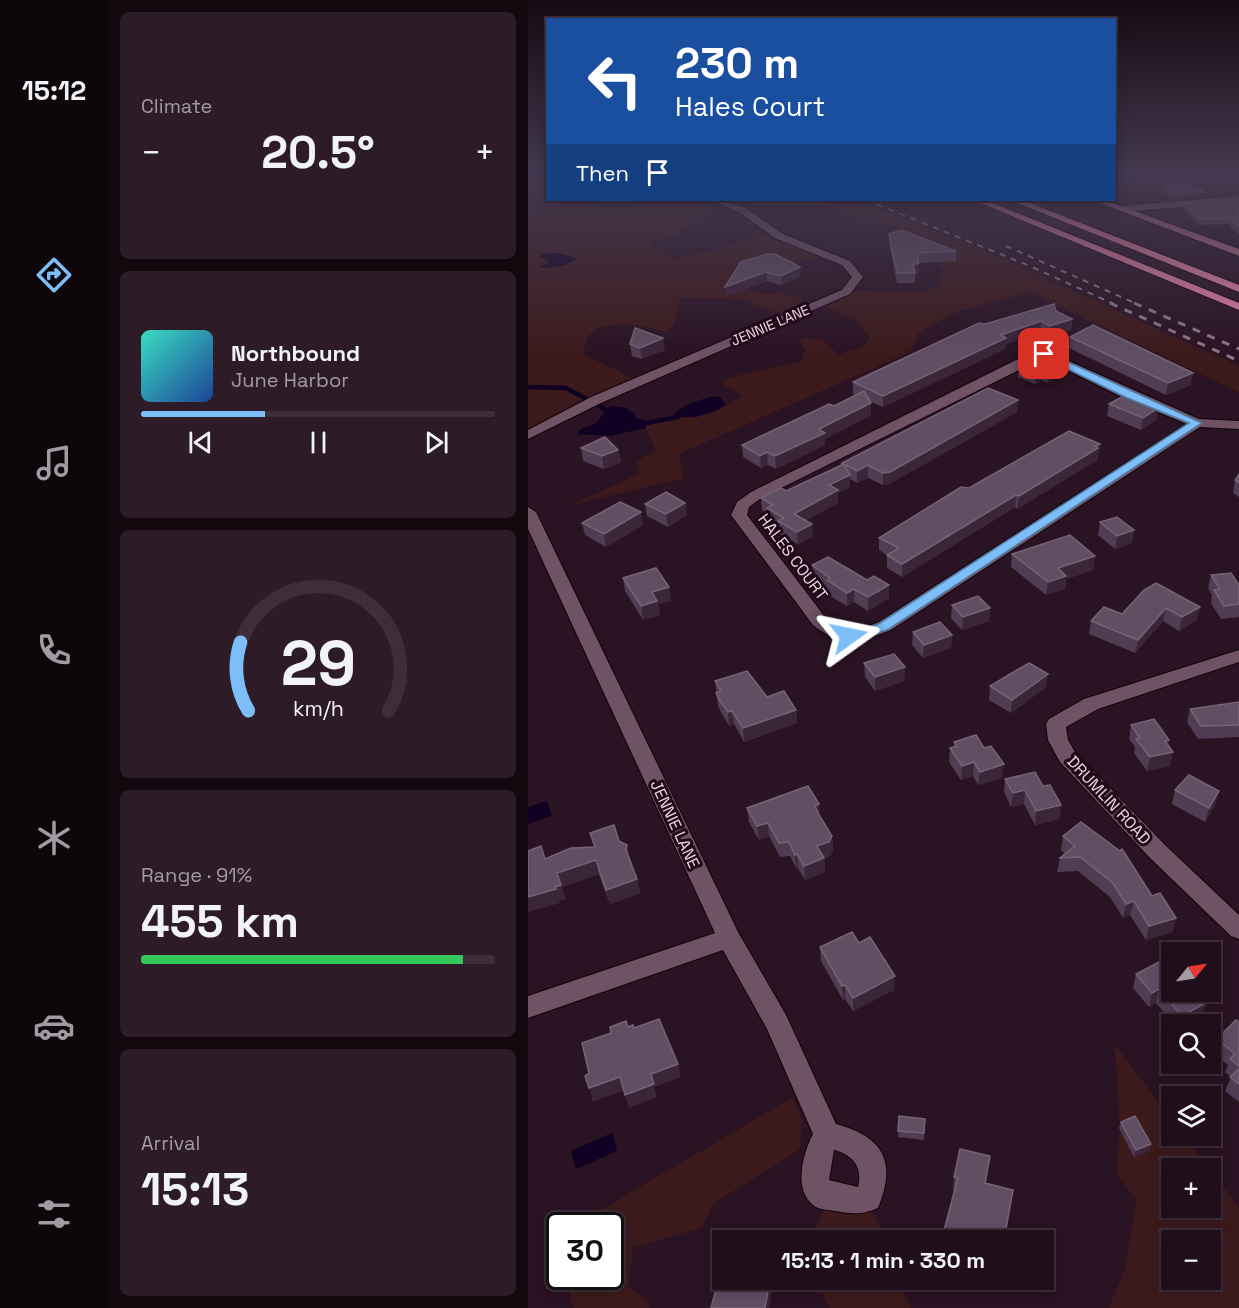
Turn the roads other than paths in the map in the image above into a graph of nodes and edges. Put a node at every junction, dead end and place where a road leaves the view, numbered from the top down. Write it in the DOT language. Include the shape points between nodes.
graph roads {
  1 [pos="776,234"];
  2 [pos="1061,234"];
  3 [pos="1101,234"];
  4 [pos="1190,234"];
  5 [pos="1239,253"];
  6 [pos="1239,289"];
  7 [pos="1239,307"];
  8 [pos="1197,423"];
  9 [pos="1239,425"];
  10 [pos="528,435"];
  11 [pos="528,512"];
  12 [pos="1239,656"];
  13 [pos="1239,929"];
  14 [pos="729,938"];
  15 [pos="528,1007"];
  16 [pos="827,1134"];
  1 -- 10 [label="street, JENNIE LANE" via="846,263 858,277 846,292 596,400"];
  2 -- 7 [label="highway"];
  3 -- 6 [label="highway"];
  4 -- 5 [label="main road"];
  8 -- 8 [label="street, HALES COURT" via="1129,395 1055,357 1034,356 756,495 742,505 739,515 819,621 831,631 849,636 868,633 966,575"];
  8 -- 9 [label="street, HALES COURT"];
  11 -- 14 [label="street, JENNIE LANE"];
  12 -- 13 [label="street, DRUMLIN ROAD" via="1091,704 1056,724 1058,741 1068,757 1153,847"];
  14 -- 15 [label="street"];
  14 -- 16 [label="street, JENNIE LANE" via="777,1023"];
}
